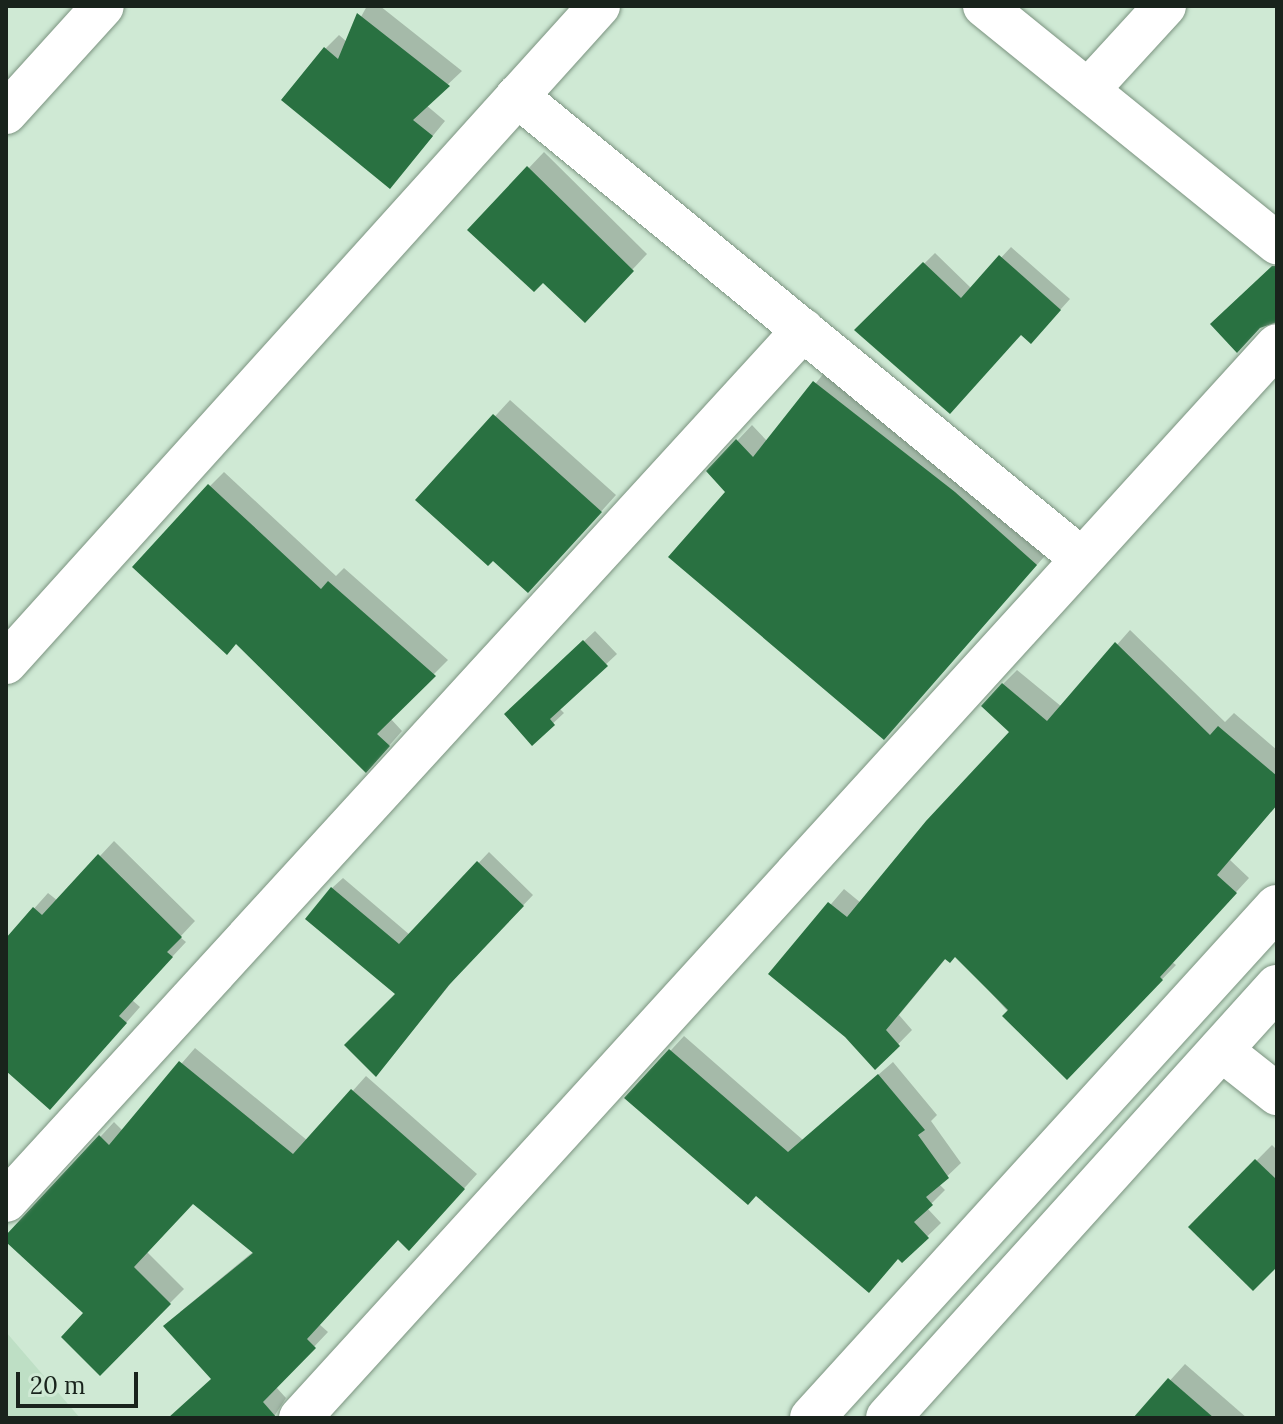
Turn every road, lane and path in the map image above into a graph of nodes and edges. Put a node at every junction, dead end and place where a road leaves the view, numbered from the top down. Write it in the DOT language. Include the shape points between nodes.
graph roads {
  1 [pos="103,6"];
  2 [pos="599,6"];
  3 [pos="984,6"];
  4 [pos="1165,6"];
  5 [pos="1088,90"];
  6 [pos="517,96"];
  7 [pos="6,113"];
  8 [pos="1277,243"];
  9 [pos="803,330"];
  10 [pos="1277,345"];
  11 [pos="1082,559"];
  12 [pos="6,663"];
  13 [pos="1277,907"];
  14 [pos="1277,987"];
  15 [pos="1220,1049"];
  16 [pos="1277,1094"];
  17 [pos="6,1201"];
  18 [pos="940,1277"];
  19 [pos="984,1311"];
  20 [pos="300,1418"];
  21 [pos="812,1418"];
  22 [pos="888,1418"];
  1 -- 7 [label="street"];
  2 -- 6 [label="street"];
  3 -- 5 [label="street"];
  4 -- 5 [label="street"];
  5 -- 8 [label="street"];
  6 -- 9 [label="street"];
  6 -- 12 [label="street"];
  9 -- 11 [label="street"];
  9 -- 17 [label="street"];
  10 -- 11 [label="street"];
  11 -- 20 [label="street"];
  13 -- 18 [label="street"];
  14 -- 15 [label="street"];
  15 -- 16 [label="street"];
  15 -- 19 [label="street"];
  18 -- 19 [label="street"];
  18 -- 21 [label="street"];
  19 -- 22 [label="street"];
}
